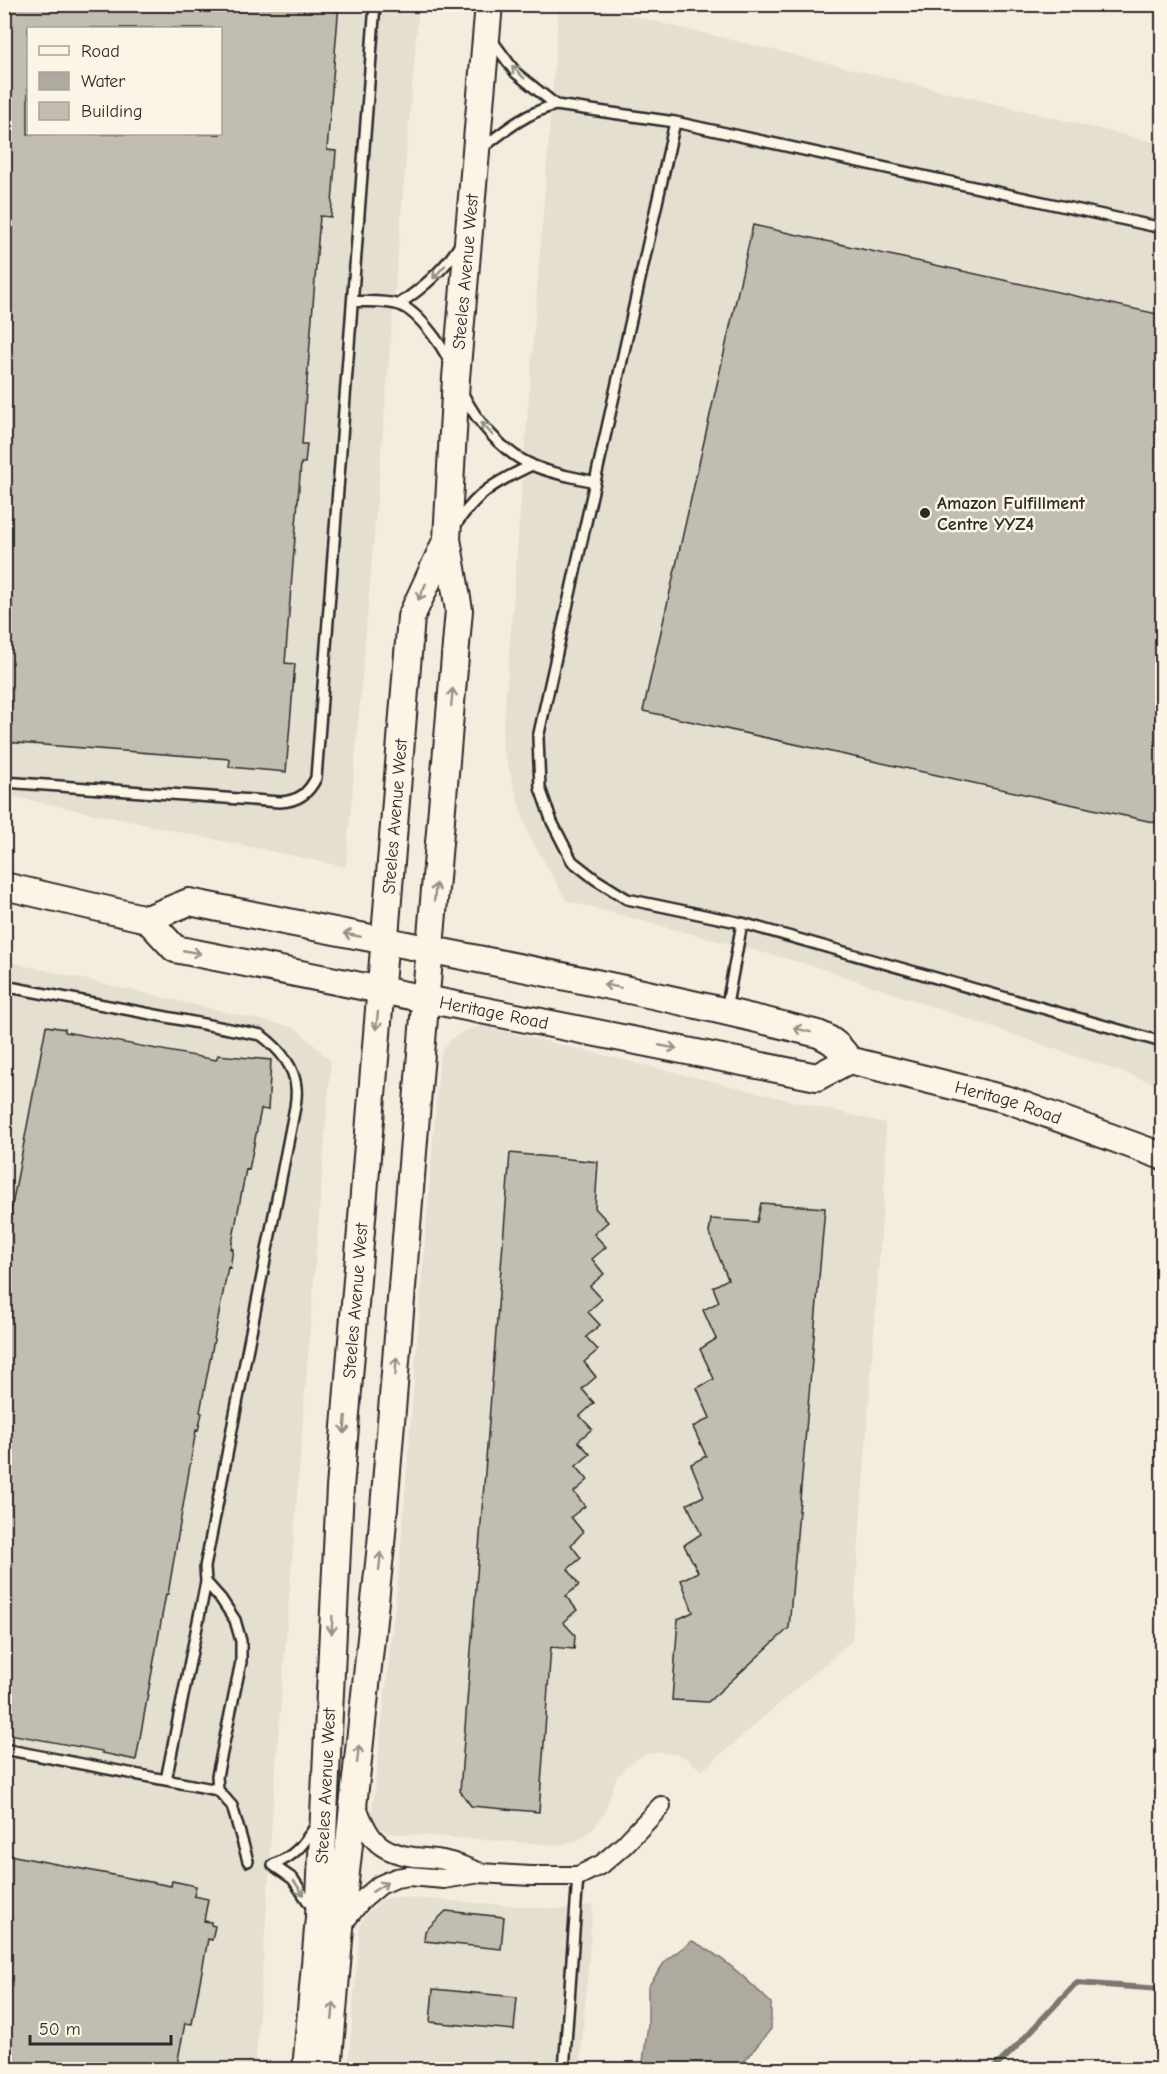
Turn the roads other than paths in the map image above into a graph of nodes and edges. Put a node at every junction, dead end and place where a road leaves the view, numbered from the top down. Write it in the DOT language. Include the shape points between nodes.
graph roads {
  1 [pos="375,4"];
  2 [pos="489,4"];
  3 [pos="486,33"];
  4 [pos="556,105"];
  5 [pos="675,122"];
  6 [pos="476,154"];
  7 [pos="1162,228"];
  8 [pos="469,230"];
  9 [pos="353,301"];
  10 [pos="399,304"];
  11 [pos="456,378"];
  12 [pos="532,465"];
  13 [pos="595,482"];
  14 [pos="447,539"];
  15 [pos="4,782"];
  16 [pos="4,886"];
  17 [pos="147,919"];
  18 [pos="742,923"];
  19 [pos="384,942"];
  20 [pos="430,950"];
  21 [pos="4,986"];
  22 [pos="381,989"];
  23 [pos="425,998"];
  24 [pos="726,1011"];
  25 [pos="1162,1042"];
  26 [pos="849,1060"];
  27 [pos="1162,1156"];
  28 [pos="206,1582"];
  29 [pos="4,1749"];
  30 [pos="166,1780"];
  31 [pos="218,1790"];
  32 [pos="353,1798"];
  33 [pos="661,1806"];
  34 [pos="323,1814"];
  35 [pos="248,1860"];
  36 [pos="480,1873"];
  37 [pos="578,1876"];
  38 [pos="329,1923"];
  39 [pos="306,2070"];
  40 [pos="328,2070"];
  41 [pos="564,2070"];
  1 -- 9 [label="lane"];
  2 -- 3 [label="main road, Steeles Avenue West"];
  4 -- 3 [label="lane, one-way" via="516,73"];
  3 -- 6 [label="main road, Steeles Avenue West"];
  4 -- 5 [label="lane"];
  4 -- 6 [label="lane" via="509,126"];
  5 -- 7 [label="lane"];
  5 -- 13 [label="lane"];
  6 -- 8 [label="main road, Steeles Avenue West"];
  8 -- 10 [label="lane, one-way" via="451,259 428,284"];
  8 -- 11 [label="main road, Steeles Avenue West"];
  9 -- 10 [label="lane"];
  9 -- 15 [label="lane" via="317,770 312,785 302,796 280,802"];
  10 -- 11 [label="lane" via="424,324 444,349"];
  12 -- 11 [label="lane, one-way" via="486,429 468,405"];
  11 -- 14 [label="main road, Steeles Avenue West"];
  12 -- 13 [label="lane"];
  12 -- 14 [label="lane" via="497,482 468,507"];
  13 -- 18 [label="lane" via="538,738 540,788 572,861 596,879 627,899"];
  14 -- 19 [label="main road, Steeles Avenue West, one-way" via="411,617"];
  20 -- 14 [label="main road, Steeles Avenue West, one-way" via="459,610"];
  16 -- 17 [label="main road"];
  19 -- 17 [label="main road, one-way" via="189,902"];
  17 -- 22 [label="main road, Heritage Road, one-way" via="175,949"];
  18 -- 24 [label="lane"];
  18 -- 25 [label="lane"];
  19 -- 20 [label="main road"];
  19 -- 22 [label="main road, Steeles Avenue West"];
  20 -- 23 [label="main road, Steeles Avenue West"];
  24 -- 20 [label="main road, one-way"];
  21 -- 28 [label="lane" via="261,1035 287,1061 297,1086 205,1568"];
  22 -- 23 [label="main road, Heritage Road"];
  22 -- 34 [label="main road, Steeles Avenue West, one-way" via="340,1488"];
  23 -- 26 [label="main road, Heritage Road, one-way" via="818,1077"];
  32 -- 23 [label="main road, Steeles Avenue West, one-way" via="384,1510"];
  26 -- 24 [label="main road, one-way" via="840,1047 824,1037"];
  26 -- 27 [label="main road, Heritage Road" via="1009,1100"];
  28 -- 30 [label="lane"];
  28 -- 31 [label="lane" via="235,1620 241,1641 241,1662 217,1776"];
  29 -- 30 [label="lane"];
  30 -- 31 [label="lane"];
  31 -- 35 [label="lane" via="232,1806"];
  32 -- 36 [label="street" via="372,1839 384,1848 407,1856 447,1860"];
  32 -- 38 [label="main road, Steeles Avenue West"];
  33 -- 37 [label="street" via="602,1864"];
  34 -- 38 [label="main road, Steeles Avenue West"];
  34 -- 38 [label="lane, one-way" via="303,1845 290,1858 273,1865 293,1879"];
  36 -- 37 [label="street"];
  38 -- 36 [label="street, one-way" via="380,1885 396,1878 444,1880"];
  37 -- 41 [label="lane"];
  38 -- 39 [label="main road, Steeles Avenue West"];
  40 -- 38 [label="main road, Steeles Avenue West, one-way"];
}
